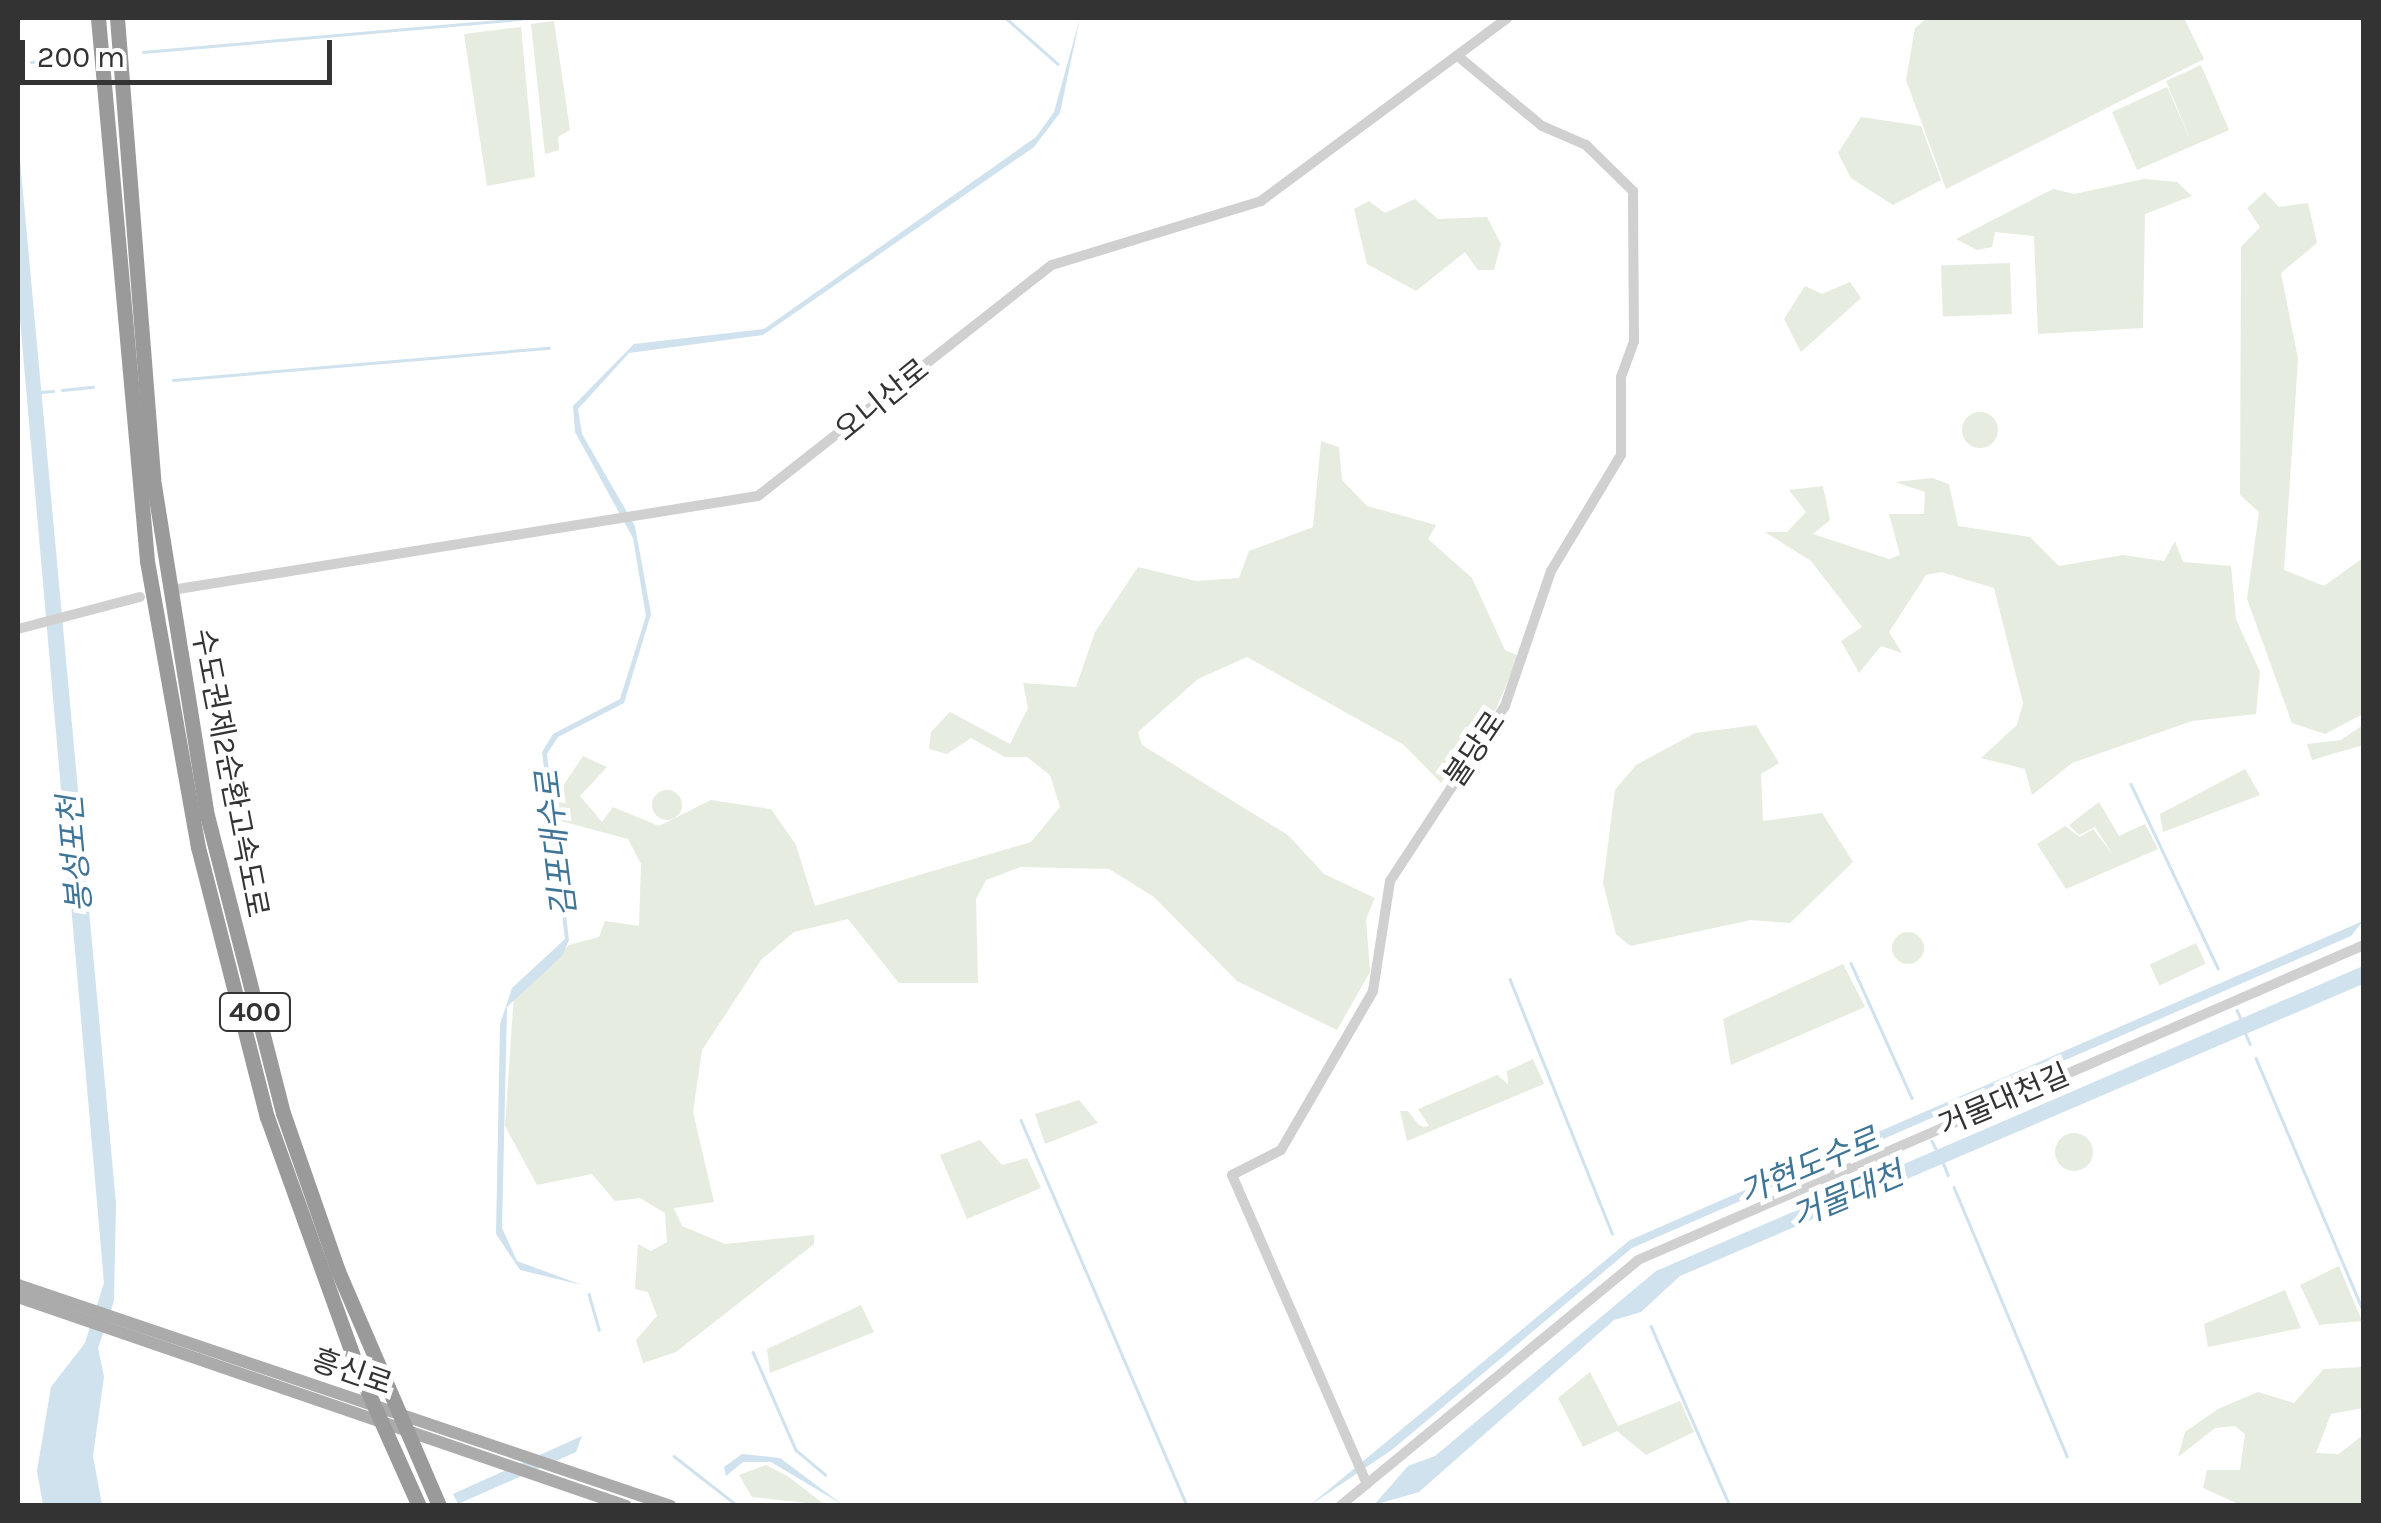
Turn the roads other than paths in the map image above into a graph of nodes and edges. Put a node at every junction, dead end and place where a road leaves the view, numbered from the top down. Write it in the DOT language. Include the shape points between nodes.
graph roads {
  1 [pos="98,18"];
  2 [pos="117,18"];
  3 [pos="1507,18"];
  4 [pos="1460,58"];
  5 [pos="155,559"];
  6 [pos="178,589"];
  7 [pos="140,597"];
  8 [pos="18,629"];
  9 [pos="166,634"];
  10 [pos="2364,945"];
  11 [pos="18,1285"];
  12 [pos="18,1297"];
  13 [pos="1367,1484"];
  14 [pos="420,1506"];
  15 [pos="439,1506"];
  16 [pos="626,1506"];
  17 [pos="671,1506"];
  18 [pos="1340,1506"];
  1 -- 5 [label="highway, 수도권제2순환고속도로 / 400"];
  2 -- 5 [label="highway, 수도권제2순환고속도로 / 400"];
  3 -- 4 [label="street, 오니산로"];
  4 -- 6 [label="street, 오니산로" via="1262,201 1052,265 758,496"];
  4 -- 13 [label="street, 불당로" via="1542,126 1597,154 1633,192 1634,341 1621,377 1621,455 1551,571 1506,706 1390,881 1373,992 1281,1150 1232,1175"];
  5 -- 9 [label="highway, 수도권제2순환고속도로 / 400"];
  7 -- 8 [label="street"];
  9 -- 14 [label="highway, 수도권제2순환고속도로 / 400" via="198,847 262,1100 359,1372"];
  9 -- 15 [label="highway, 수도권제2순환고속도로 / 400" via="229,918 283,1113 383,1379"];
  10 -- 13 [label="street, 거물대천길" via="1638,1260"];
  11 -- 17 [label="main road, 흥신로" via="91,1304"];
  12 -- 16 [label="main road, 흥신로"];
  13 -- 18 [label="street"];
}
